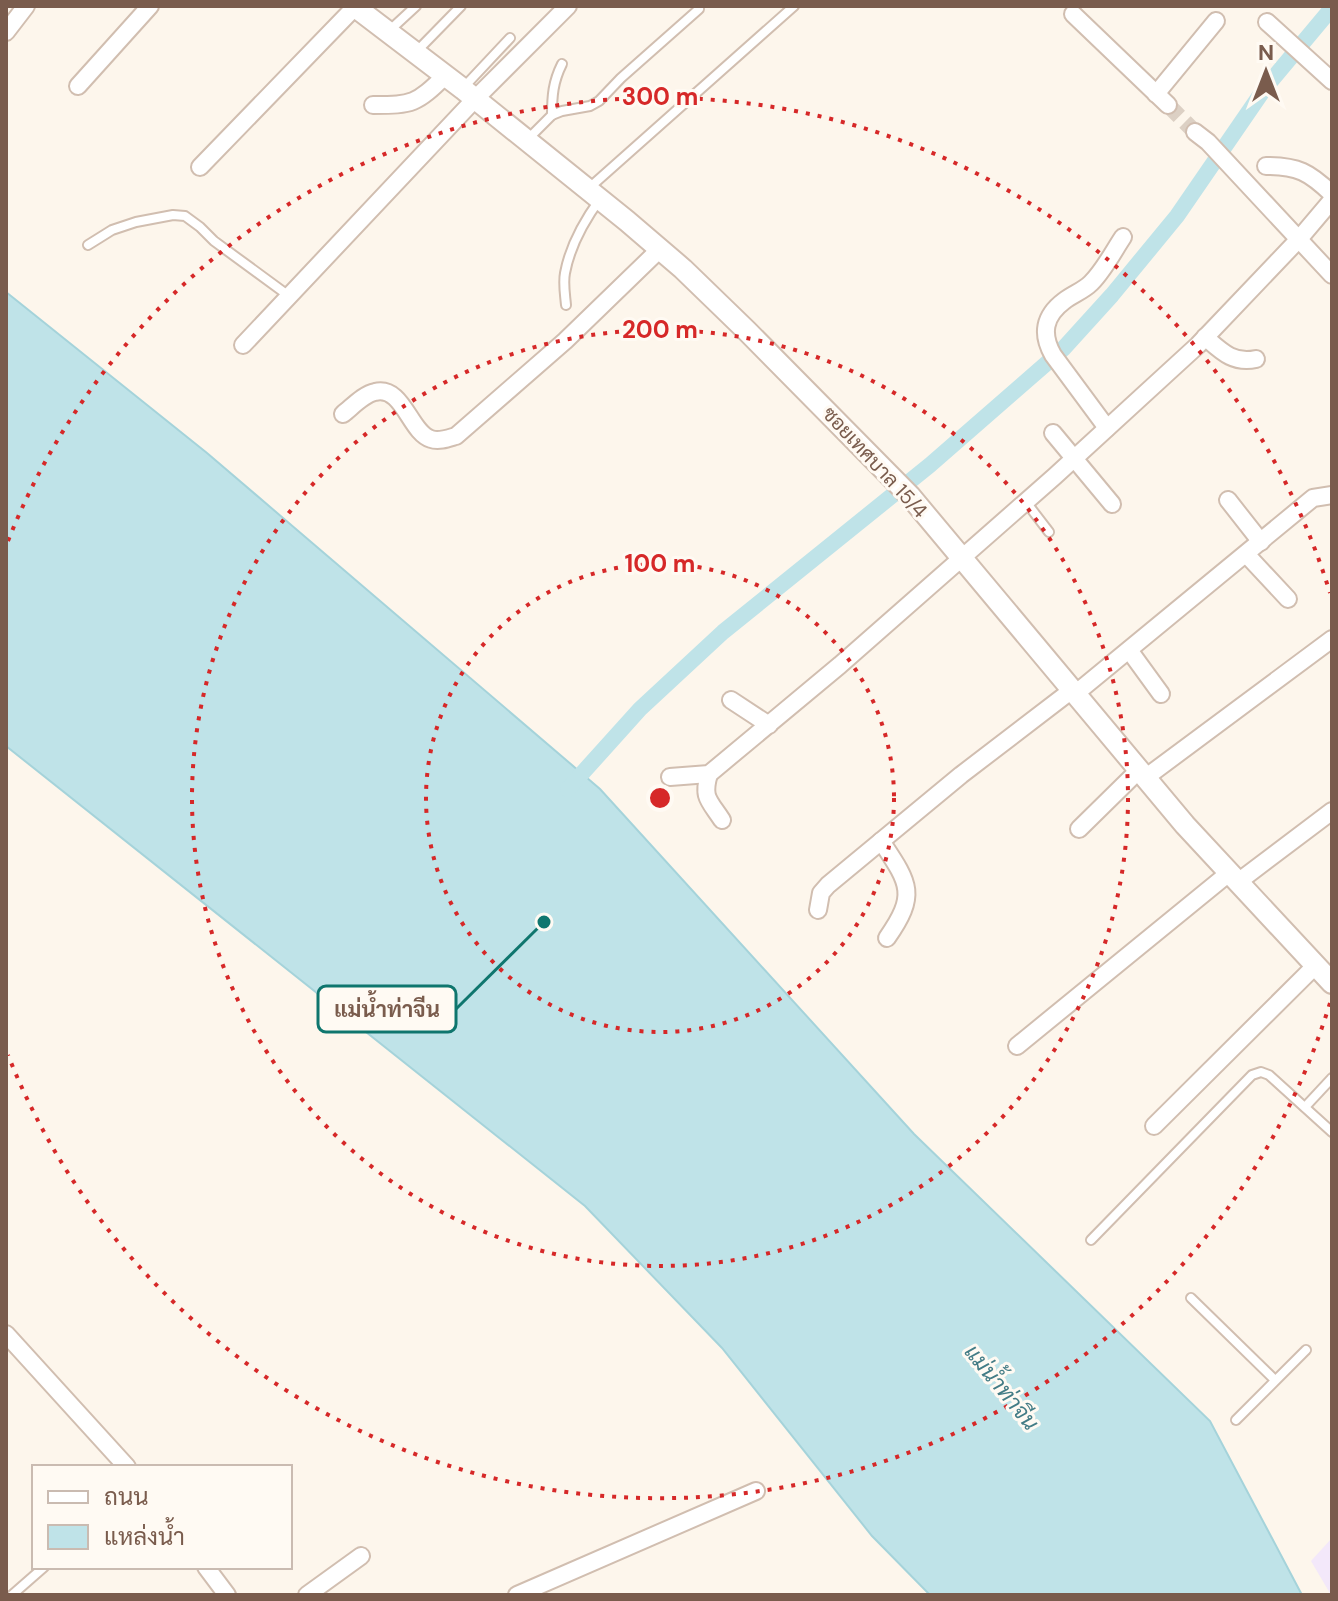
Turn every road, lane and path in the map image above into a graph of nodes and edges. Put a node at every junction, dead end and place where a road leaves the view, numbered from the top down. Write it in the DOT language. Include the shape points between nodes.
graph roads {
  1 [pos="26,6"];
  2 [pos="150,6"];
  3 [pos="354,6"];
  4 [pos="416,6"];
  5 [pos="461,6"];
  6 [pos="568,6"];
  7 [pos="794,6"];
  8 [pos="699,9"];
  9 [pos="1073,14"];
  10 [pos="1216,21"];
  11 [pos="1267,22"];
  12 [pos="6,32"];
  13 [pos="388,32"];
  14 [pos="510,38"];
  15 [pos="415,52"];
  16 [pos="562,64"];
  17 [pos="445,76"];
  18 [pos="1332,81"];
  19 [pos="78,86"];
  20 [pos="469,94"];
  21 [pos="373,105"];
  22 [pos="552,115"];
  23 [pos="1201,137"];
  24 [pos="527,140"];
  25 [pos="1266,166"];
  26 [pos="200,167"];
  27 [pos="594,194"];
  28 [pos="1332,194"];
  29 [pos="1332,200"];
  30 [pos="1123,237"];
  31 [pos="1299,239"];
  32 [pos="88,245"];
  33 [pos="660,249"];
  34 [pos="1332,275"];
  35 [pos="289,297"];
  36 [pos="566,305"];
  37 [pos="1205,337"];
  38 [pos="243,345"];
  39 [pos="1256,359"];
  40 [pos="343,414"];
  41 [pos="1107,428"];
  42 [pos="1053,433"];
  43 [pos="1073,460"];
  44 [pos="1332,495"];
  45 [pos="1228,500"];
  46 [pos="1026,502"];
  47 [pos="1112,504"];
  48 [pos="1049,532"];
  49 [pos="1261,542"];
  50 [pos="1246,554"];
  51 [pos="961,559"];
  52 [pos="1288,599"];
  53 [pos="1332,639"];
  54 [pos="1129,650"];
  55 [pos="1074,692"];
  56 [pos="1161,694"];
  57 [pos="731,700"];
  58 [pos="769,725"];
  59 [pos="709,774"];
  60 [pos="1142,774"];
  61 [pos="670,777"];
  62 [pos="1332,811"];
  63 [pos="722,820"];
  64 [pos="1079,829"];
  65 [pos="881,841"];
  66 [pos="1234,878"];
  67 [pos="818,910"];
  68 [pos="887,938"];
  69 [pos="1315,966"];
  70 [pos="1332,983"];
  71 [pos="1017,1046"];
  72 [pos="1332,1078"];
  73 [pos="1305,1107"];
  74 [pos="1154,1126"];
  75 [pos="1332,1132"];
  76 [pos="1091,1240"];
  77 [pos="1191,1298"];
  78 [pos="6,1334"];
  79 [pos="1306,1350"];
  80 [pos="1275,1380"];
  81 [pos="1236,1420"];
  82 [pos="125,1465"];
  83 [pos="756,1491"];
  84 [pos="361,1556"];
  85 [pos="42,1569"];
  86 [pos="208,1569"];
  87 [pos="12,1595"];
  88 [pos="227,1595"];
  89 [pos="307,1595"];
  90 [pos="517,1595"];
  1 -- 12 [label="street"];
  2 -- 19 [label="street"];
  3 -- 13 [label="street, ซอยเทศบาล 15/4"];
  3 -- 26 [label="street"];
  4 -- 13 [label="lane"];
  5 -- 15 [label="lane"];
  6 -- 20 [label="street"];
  7 -- 27 [label="lane"];
  8 -- 22 [label="lane" via="599,101"];
  9 -- 10 [label="street" via="1162,99"];
  11 -- 18 [label="street"];
  13 -- 15 [label="street, ซอยเทศบาล 15/4"];
  14 -- 20 [label="lane"];
  15 -- 17 [label="street, ซอยเทศบาล 15/4"];
  16 -- 22 [label="lane" via="554,80"];
  17 -- 20 [label="street, ซอยเทศบาล 15/4"];
  17 -- 21 [label="street" via="416,102"];
  20 -- 24 [label="street, ซอยเทศบาล 15/4"];
  20 -- 35 [label="street"];
  22 -- 24 [label="lane"];
  23 -- 31 [label="street"];
  24 -- 27 [label="street, ซอยเทศบาล 15/4"];
  25 -- 28 [label="street" via="1302,170"];
  27 -- 33 [label="street, ซอยเทศบาล 15/4"];
  27 -- 36 [label="lane" via="564,276"];
  29 -- 31 [label="street"];
  30 -- 41 [label="street" via="1091,283 1056,308 1044,334"];
  31 -- 34 [label="street"];
  31 -- 37 [label="street"];
  32 -- 35 [label="lane" via="136,222 185,216"];
  33 -- 40 [label="street" via="456,436 431,439 389,394 377,391"];
  33 -- 51 [label="street, ซอยเทศบาล 15/4" via="885,470"];
  35 -- 38 [label="street"];
  37 -- 39 [label="street" via="1237,361"];
  37 -- 41 [label="street"];
  41 -- 43 [label="street"];
  42 -- 43 [label="street"];
  43 -- 46 [label="street"];
  43 -- 47 [label="street"];
  44 -- 49 [label="street" via="1313,498"];
  45 -- 49 [label="street"];
  46 -- 48 [label="lane"];
  46 -- 51 [label="street"];
  49 -- 50 [label="street"];
  50 -- 52 [label="street"];
  50 -- 54 [label="street"];
  51 -- 55 [label="street, ซอยเทศบาล 15/4"];
  51 -- 58 [label="street"];
  53 -- 60 [label="street"];
  54 -- 55 [label="street"];
  54 -- 56 [label="street"];
  55 -- 60 [label="street, ซอยเทศบาล 15/4"];
  55 -- 65 [label="street"];
  57 -- 58 [label="street"];
  58 -- 59 [label="street"];
  59 -- 61 [label="street"];
  59 -- 63 [label="street" via="707,797"];
  60 -- 64 [label="street"];
  60 -- 66 [label="street, ซอยเทศบาล 15/4"];
  62 -- 66 [label="street"];
  65 -- 67 [label="street" via="828,885"];
  65 -- 68 [label="street" via="906,885 904,911"];
  66 -- 69 [label="street, ซอยเทศบาล 15/4"];
  66 -- 71 [label="street"];
  69 -- 70 [label="street, ซอยเทศบาล 15/4"];
  69 -- 74 [label="street"];
  72 -- 73 [label="lane"];
  73 -- 75 [label="lane"];
  73 -- 76 [label="lane" via="1269,1075 1252,1075"];
  77 -- 80 [label="lane"];
  78 -- 82 [label="street"];
  79 -- 80 [label="lane"];
  80 -- 81 [label="lane"];
  83 -- 90 [label="street"];
  84 -- 89 [label="street"];
  85 -- 87 [label="lane"];
  86 -- 88 [label="street"];
}
